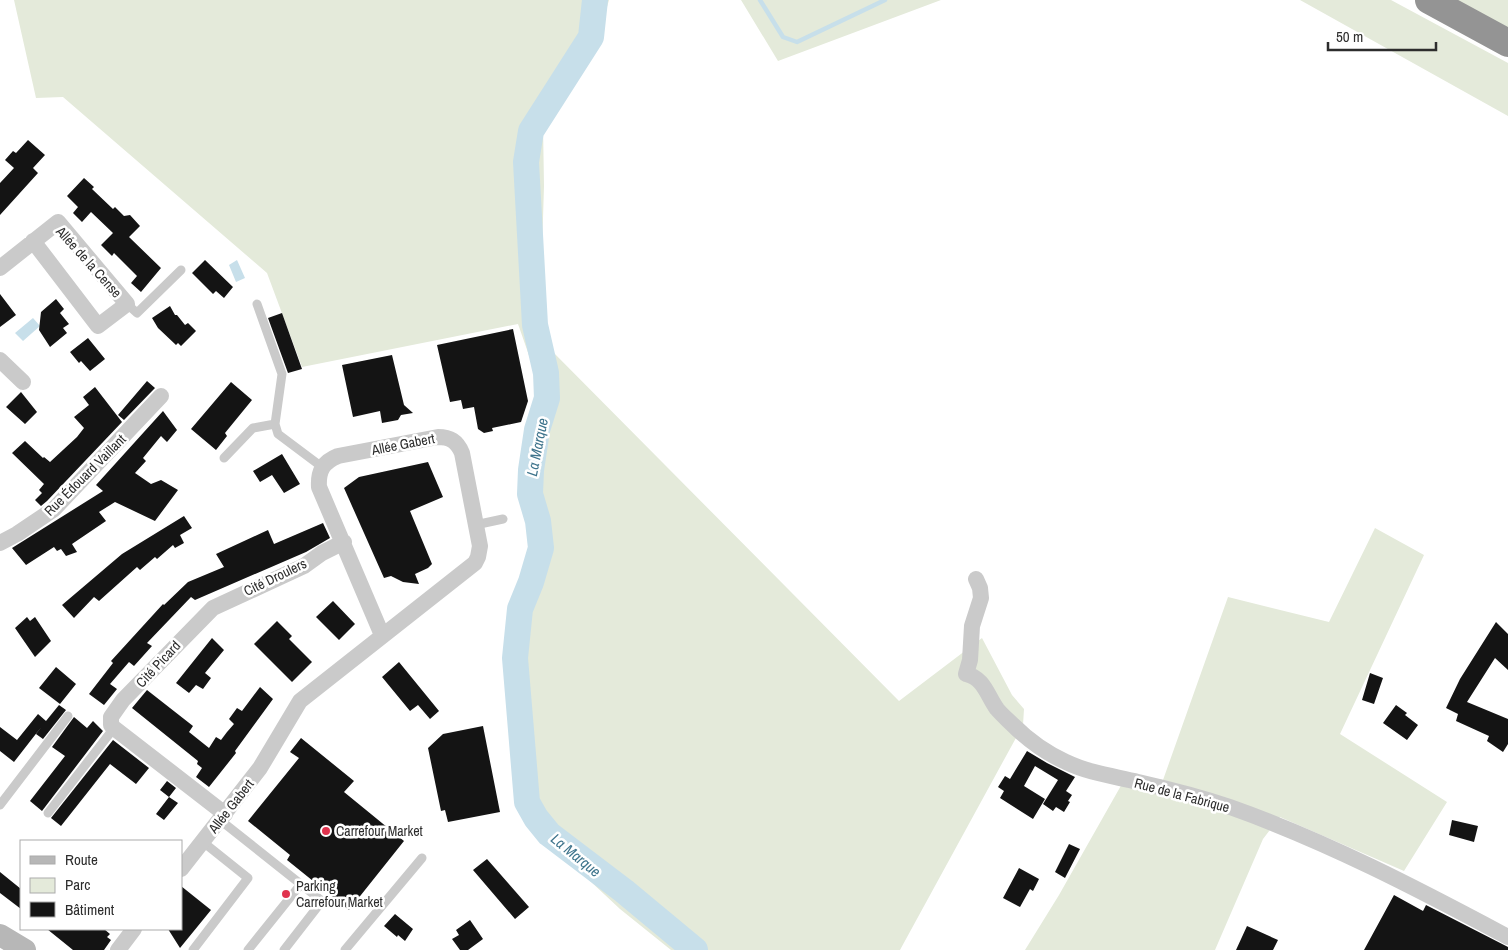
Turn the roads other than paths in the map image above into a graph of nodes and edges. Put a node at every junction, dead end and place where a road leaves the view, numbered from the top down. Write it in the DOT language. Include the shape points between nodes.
graph roads {
  1 [pos="1429,0"];
  2 [pos="1508,43"];
  3 [pos="32,241"];
  4 [pos="0,268"];
  5 [pos="181,270"];
  6 [pos="127,304"];
  7 [pos="257,304"];
  8 [pos="0,360"];
  9 [pos="23,382"];
  10 [pos="160,396"];
  11 [pos="275,424"];
  12 [pos="224,458"];
  13 [pos="322,466"];
  14 [pos="503,519"];
  15 [pos="476,525"];
  16 [pos="344,542"];
  17 [pos="0,543"];
  18 [pos="976,579"];
  19 [pos="207,612"];
  20 [pos="382,635"];
  21 [pos="68,716"];
  22 [pos="112,722"];
  23 [pos="0,805"];
  24 [pos="48,813"];
  25 [pos="222,817"];
  26 [pos="203,842"];
  27 [pos="422,858"];
  28 [pos="182,868"];
  29 [pos="300,884"];
  30 [pos="133,930"];
  31 [pos="0,935"];
  32 [pos="1508,937"];
  33 [pos="25,950"];
  34 [pos="118,950"];
  35 [pos="193,950"];
  36 [pos="248,950"];
  37 [pos="284,950"];
  38 [pos="345,950"];
  1 -- 2 [label="highway"];
  3 -- 4 [label="street, Allée de la Cense"];
  3 -- 6 [label="street, Allée de la Cense" via="58,222"];
  3 -- 6 [label="street, Allée de la Cense" via="98,326"];
  5 -- 6 [label="lane" via="137,313"];
  7 -- 11 [label="lane" via="282,374"];
  8 -- 9 [label="street"];
  10 -- 17 [label="street, Rue Édouard Vaillant" via="54,509"];
  11 -- 12 [label="lane" via="254,428"];
  11 -- 13 [label="lane" via="278,434"];
  13 -- 15 [label="street, Allée Gabert" via="338,456 446,437 457,444 462,453"];
  13 -- 16 [label="street" via="319,487"];
  14 -- 15 [label="lane"];
  15 -- 20 [label="street, Allée Gabert" via="480,546 475,563"];
  16 -- 19 [label="street, Cité Droulers" via="304,566"];
  16 -- 20 [label="street"];
  18 -- 32 [label="street, Rue de la Fabrique" via="981,598 972,626 966,674 974,676 1005,717 1039,747 1081,769 1165,788 1227,806 1276,825 1401,881"];
  19 -- 22 [label="street, Cité Picard" via="123,700"];
  20 -- 25 [label="street, Allée Gabert" via="300,701 260,768"];
  21 -- 23 [label="lane"];
  22 -- 24 [label="lane"];
  22 -- 25 [label="street"];
  25 -- 26 [label="street, Allée Gabert"];
  25 -- 29 [label="lane"];
  26 -- 28 [label="street, Allée Gabert"];
  26 -- 35 [label="lane" via="248,878"];
  27 -- 38 [label="lane"];
  29 -- 36 [label="lane"];
  29 -- 37 [label="lane" via="322,901"];
  30 -- 34 [label="street"];
  31 -- 33 [label="street"];
}
